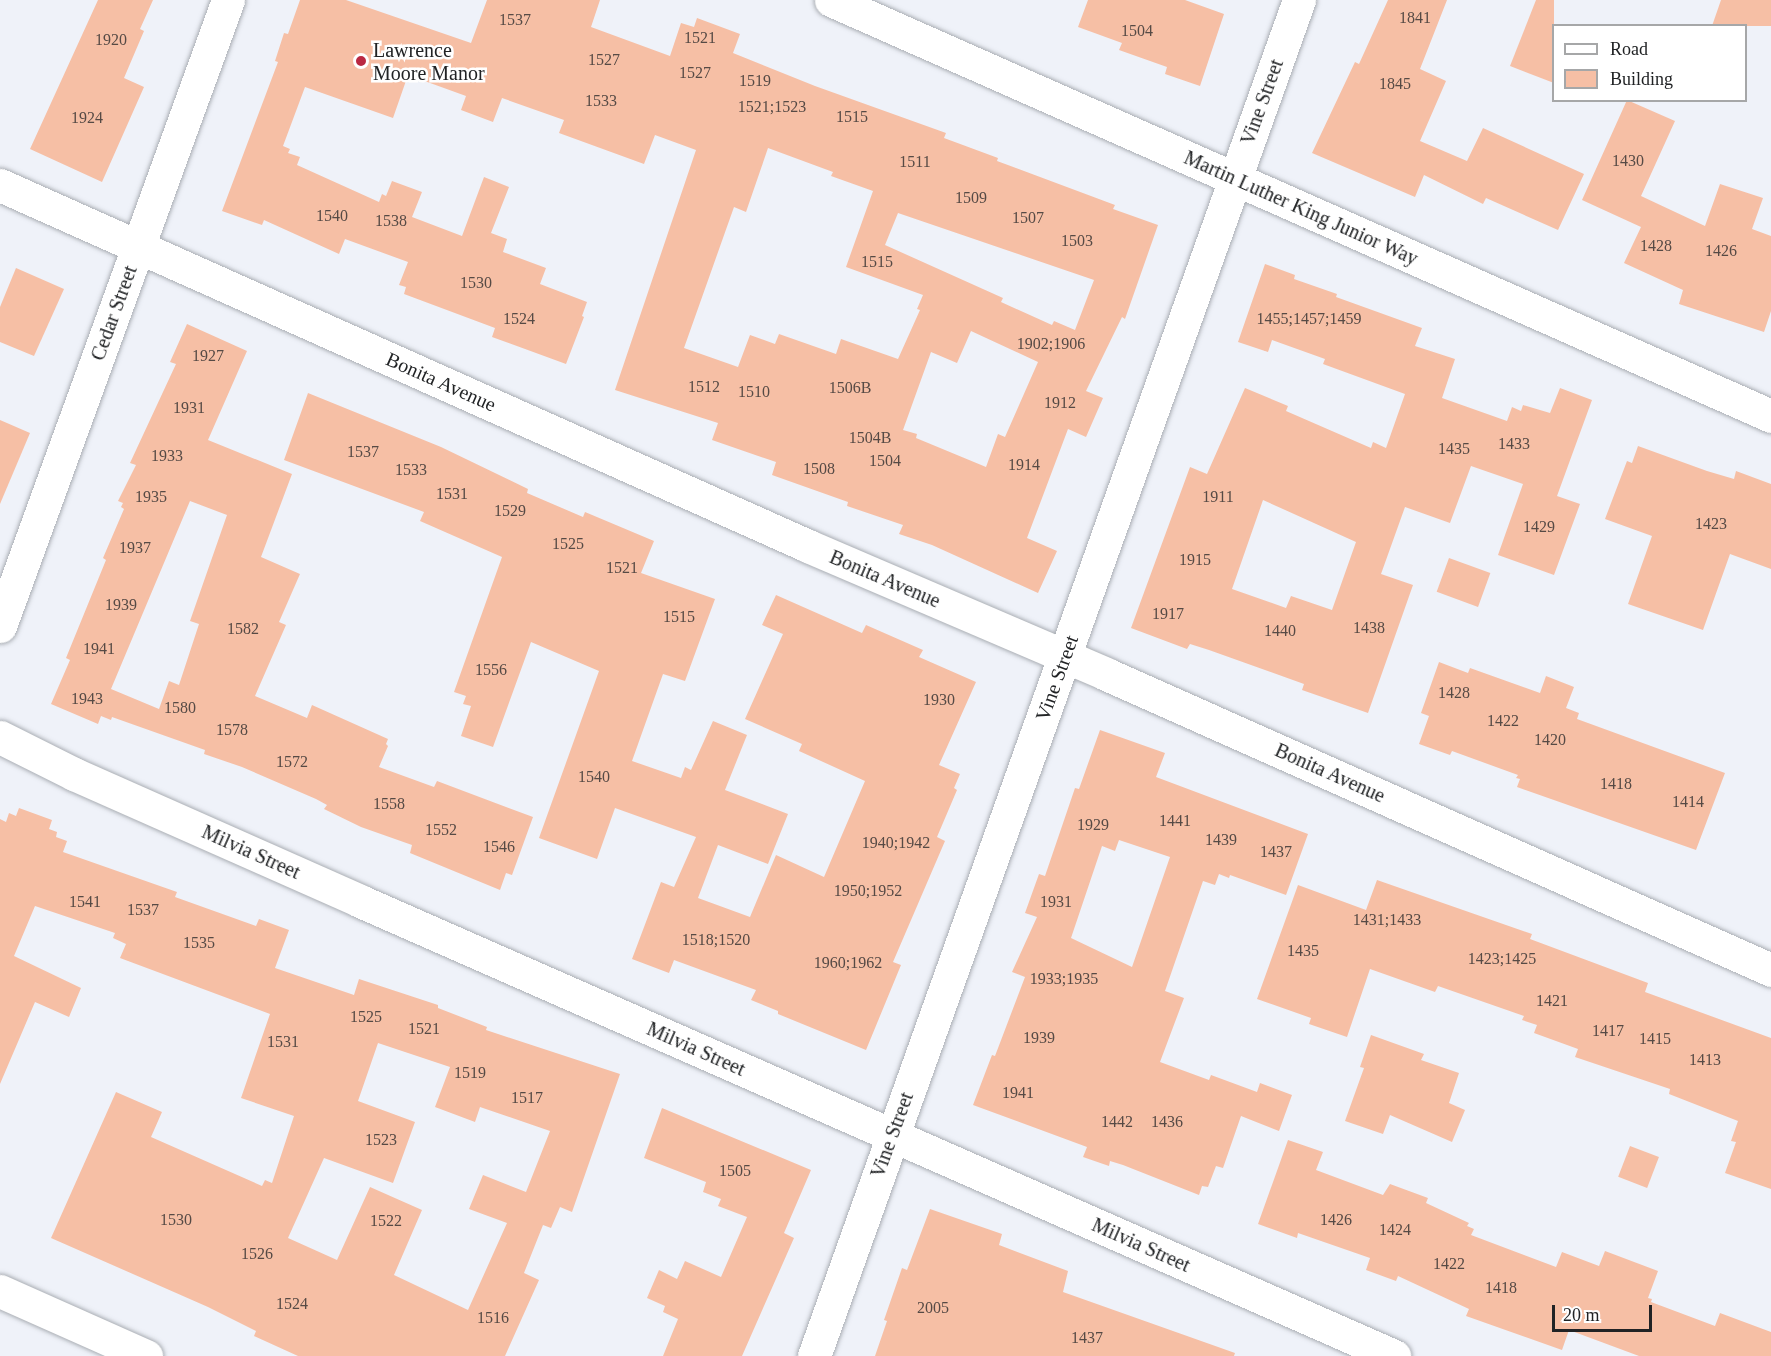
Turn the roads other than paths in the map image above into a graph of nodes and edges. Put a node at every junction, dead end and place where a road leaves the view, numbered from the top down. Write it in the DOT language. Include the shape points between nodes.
graph roads {
  1 [pos="228,0"];
  2 [pos="831,0"];
  3 [pos="1299,0"];
  4 [pos="1235,179"];
  5 [pos="0,185"];
  6 [pos="139,247"];
  7 [pos="1771,416"];
  8 [pos="0,626"];
  9 [pos="1065,656"];
  10 [pos="0,736"];
  11 [pos="1771,970"];
  12 [pos="891,1136"];
  13 [pos="0,1291"];
  14 [pos="146,1356"];
  15 [pos="814,1356"];
  16 [pos="1394,1356"];
  1 -- 6 [label="street, Cedar Street"];
  2 -- 4 [label="street, Martin Luther King Junior Way"];
  3 -- 4 [label="street, Vine Street"];
  4 -- 7 [label="street, Martin Luther King Junior Way"];
  4 -- 9 [label="street, Vine Street"];
  5 -- 6 [label="street, Bonita Avenue"];
  6 -- 8 [label="street, Cedar Street"];
  6 -- 9 [label="street, Bonita Avenue" via="808,546"];
  9 -- 11 [label="street, Bonita Avenue"];
  9 -- 12 [label="street, Vine Street"];
  10 -- 12 [label="street, Milvia Street" via="74,774"];
  12 -- 15 [label="street, Vine Street"];
  12 -- 16 [label="street, Milvia Street"];
  13 -- 14 [label="street"];
}
